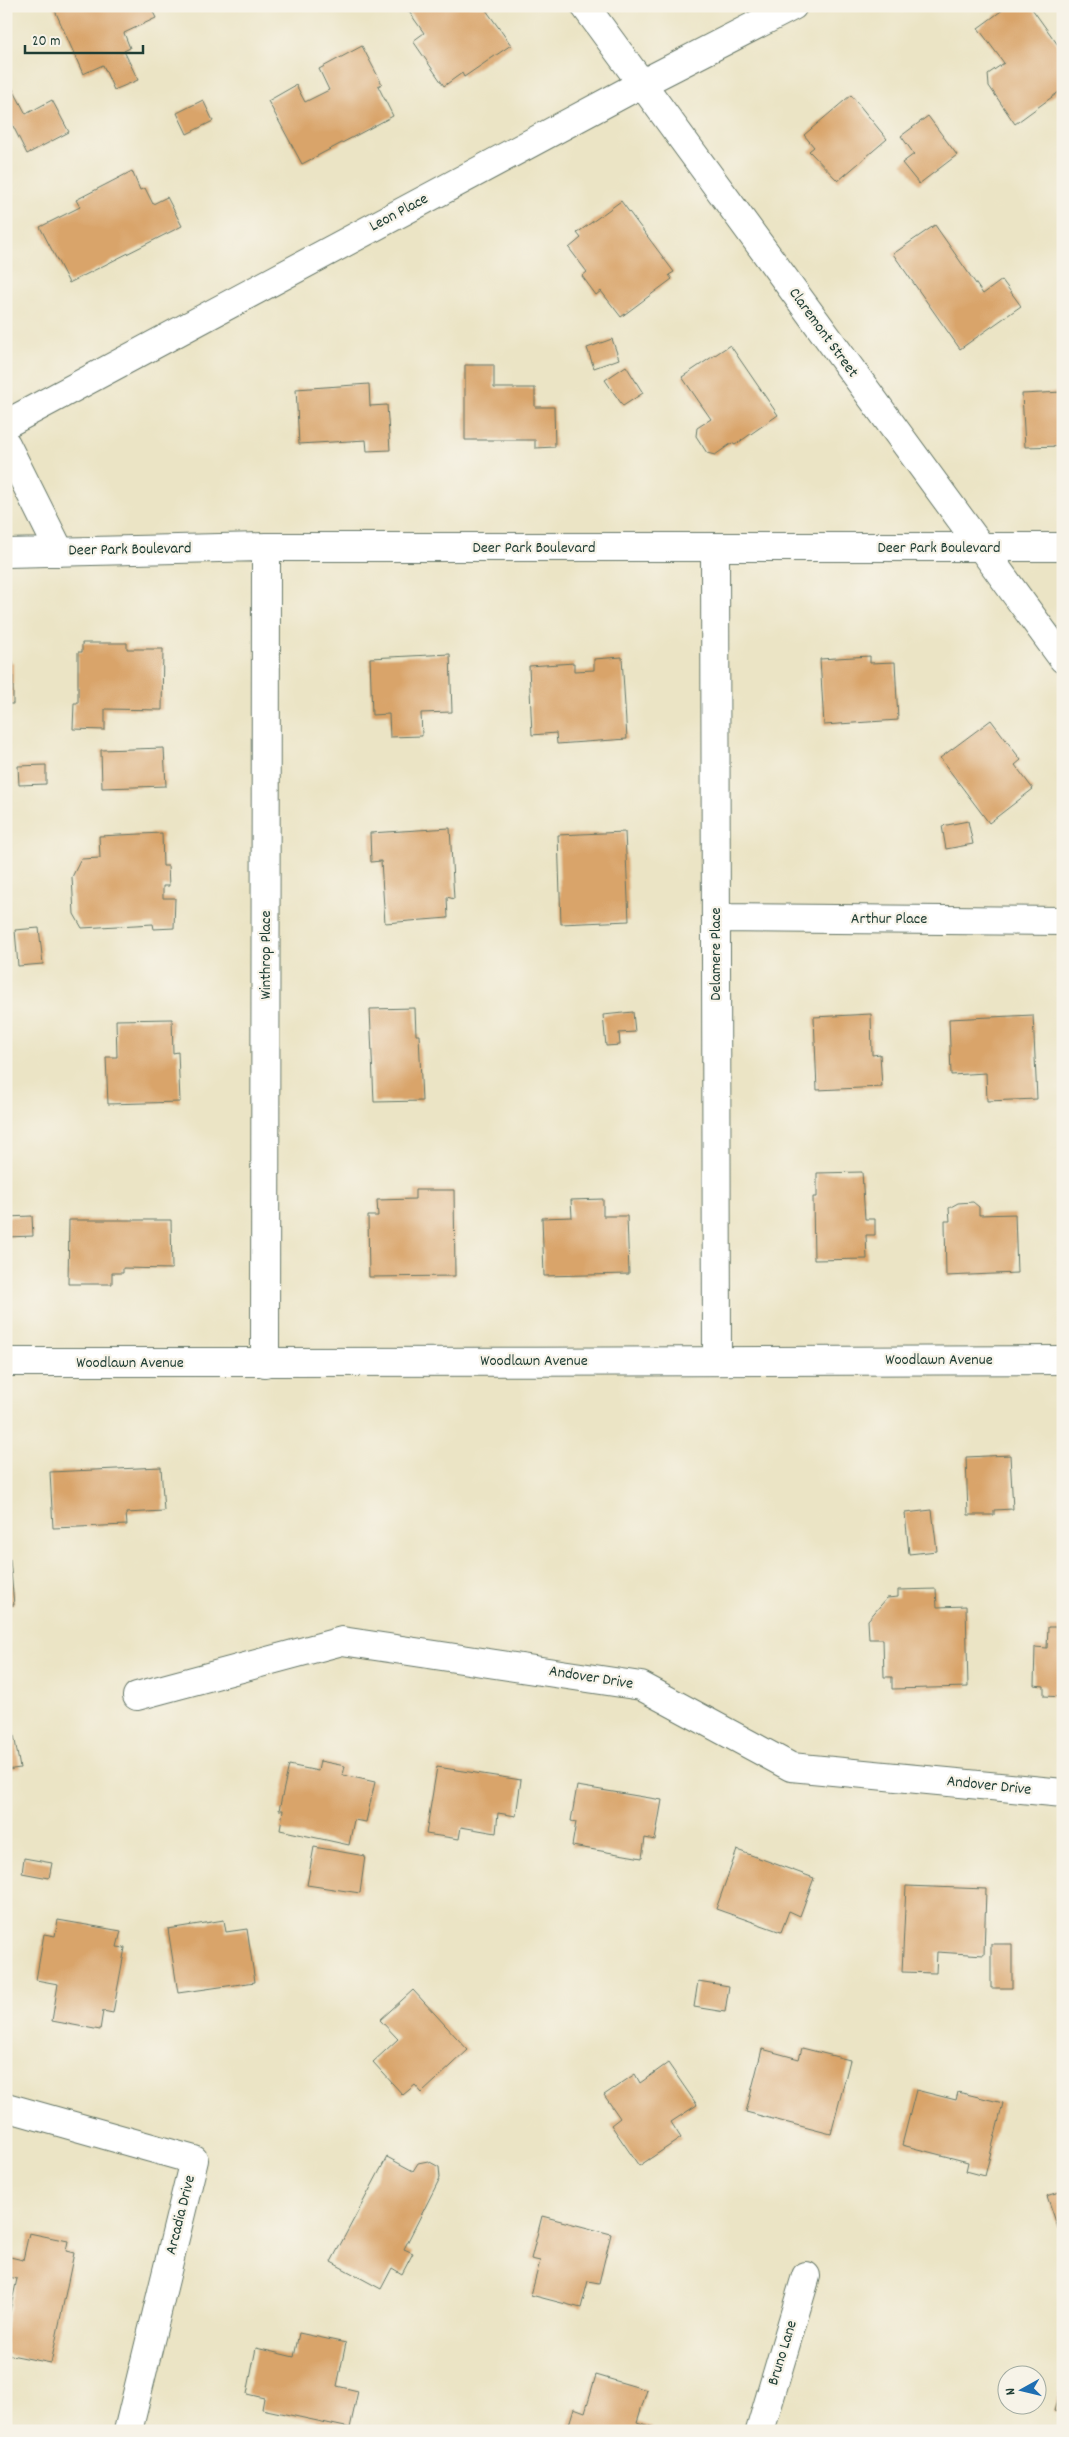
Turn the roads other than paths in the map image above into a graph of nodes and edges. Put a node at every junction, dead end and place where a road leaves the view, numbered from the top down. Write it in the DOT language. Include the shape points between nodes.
graph roads {
  1 [pos="585,6"];
  2 [pos="792,6"];
  3 [pos="640,84"];
  4 [pos="6,424"];
  5 [pos="6,444"];
  6 [pos="266,547"];
  7 [pos="1063,547"];
  8 [pos="715,548"];
  9 [pos="980,548"];
  10 [pos="6,552"];
  11 [pos="60,552"];
  12 [pos="1063,659"];
  13 [pos="716,918"];
  14 [pos="1063,920"];
  15 [pos="717,1360"];
  16 [pos="1063,1360"];
  17 [pos="6,1362"];
  18 [pos="265,1364"];
  19 [pos="137,1696"];
  20 [pos="1063,1793"];
  21 [pos="6,2107"];
  22 [pos="806,2276"];
  23 [pos="128,2431"];
  24 [pos="760,2431"];
  1 -- 3 [label="street, Claremont Street"];
  2 -- 3 [label="street, Leon Place"];
  3 -- 4 [label="street, Leon Place"];
  3 -- 9 [label="street, Claremont Street"];
  5 -- 11 [label="street"];
  6 -- 8 [label="street, Deer Park Boulevard"];
  6 -- 11 [label="street, Deer Park Boulevard"];
  6 -- 18 [label="street, Winthrop Place"];
  7 -- 9 [label="street, Deer Park Boulevard"];
  8 -- 9 [label="street, Deer Park Boulevard"];
  8 -- 13 [label="street, Delamere Place"];
  9 -- 12 [label="street, Claremont Street"];
  10 -- 11 [label="street, Deer Park Boulevard"];
  13 -- 14 [label="street, Arthur Place"];
  13 -- 15 [label="street, Delamere Place"];
  15 -- 16 [label="street, Woodlawn Avenue"];
  15 -- 18 [label="street, Woodlawn Avenue"];
  17 -- 18 [label="street, Woodlawn Avenue"];
  19 -- 20 [label="street, Andover Drive" via="342,1640 641,1686 791,1767"];
  21 -- 23 [label="street, Arcadia Drive" via="194,2160"];
  22 -- 24 [label="street, Bruno Lane"];
}
